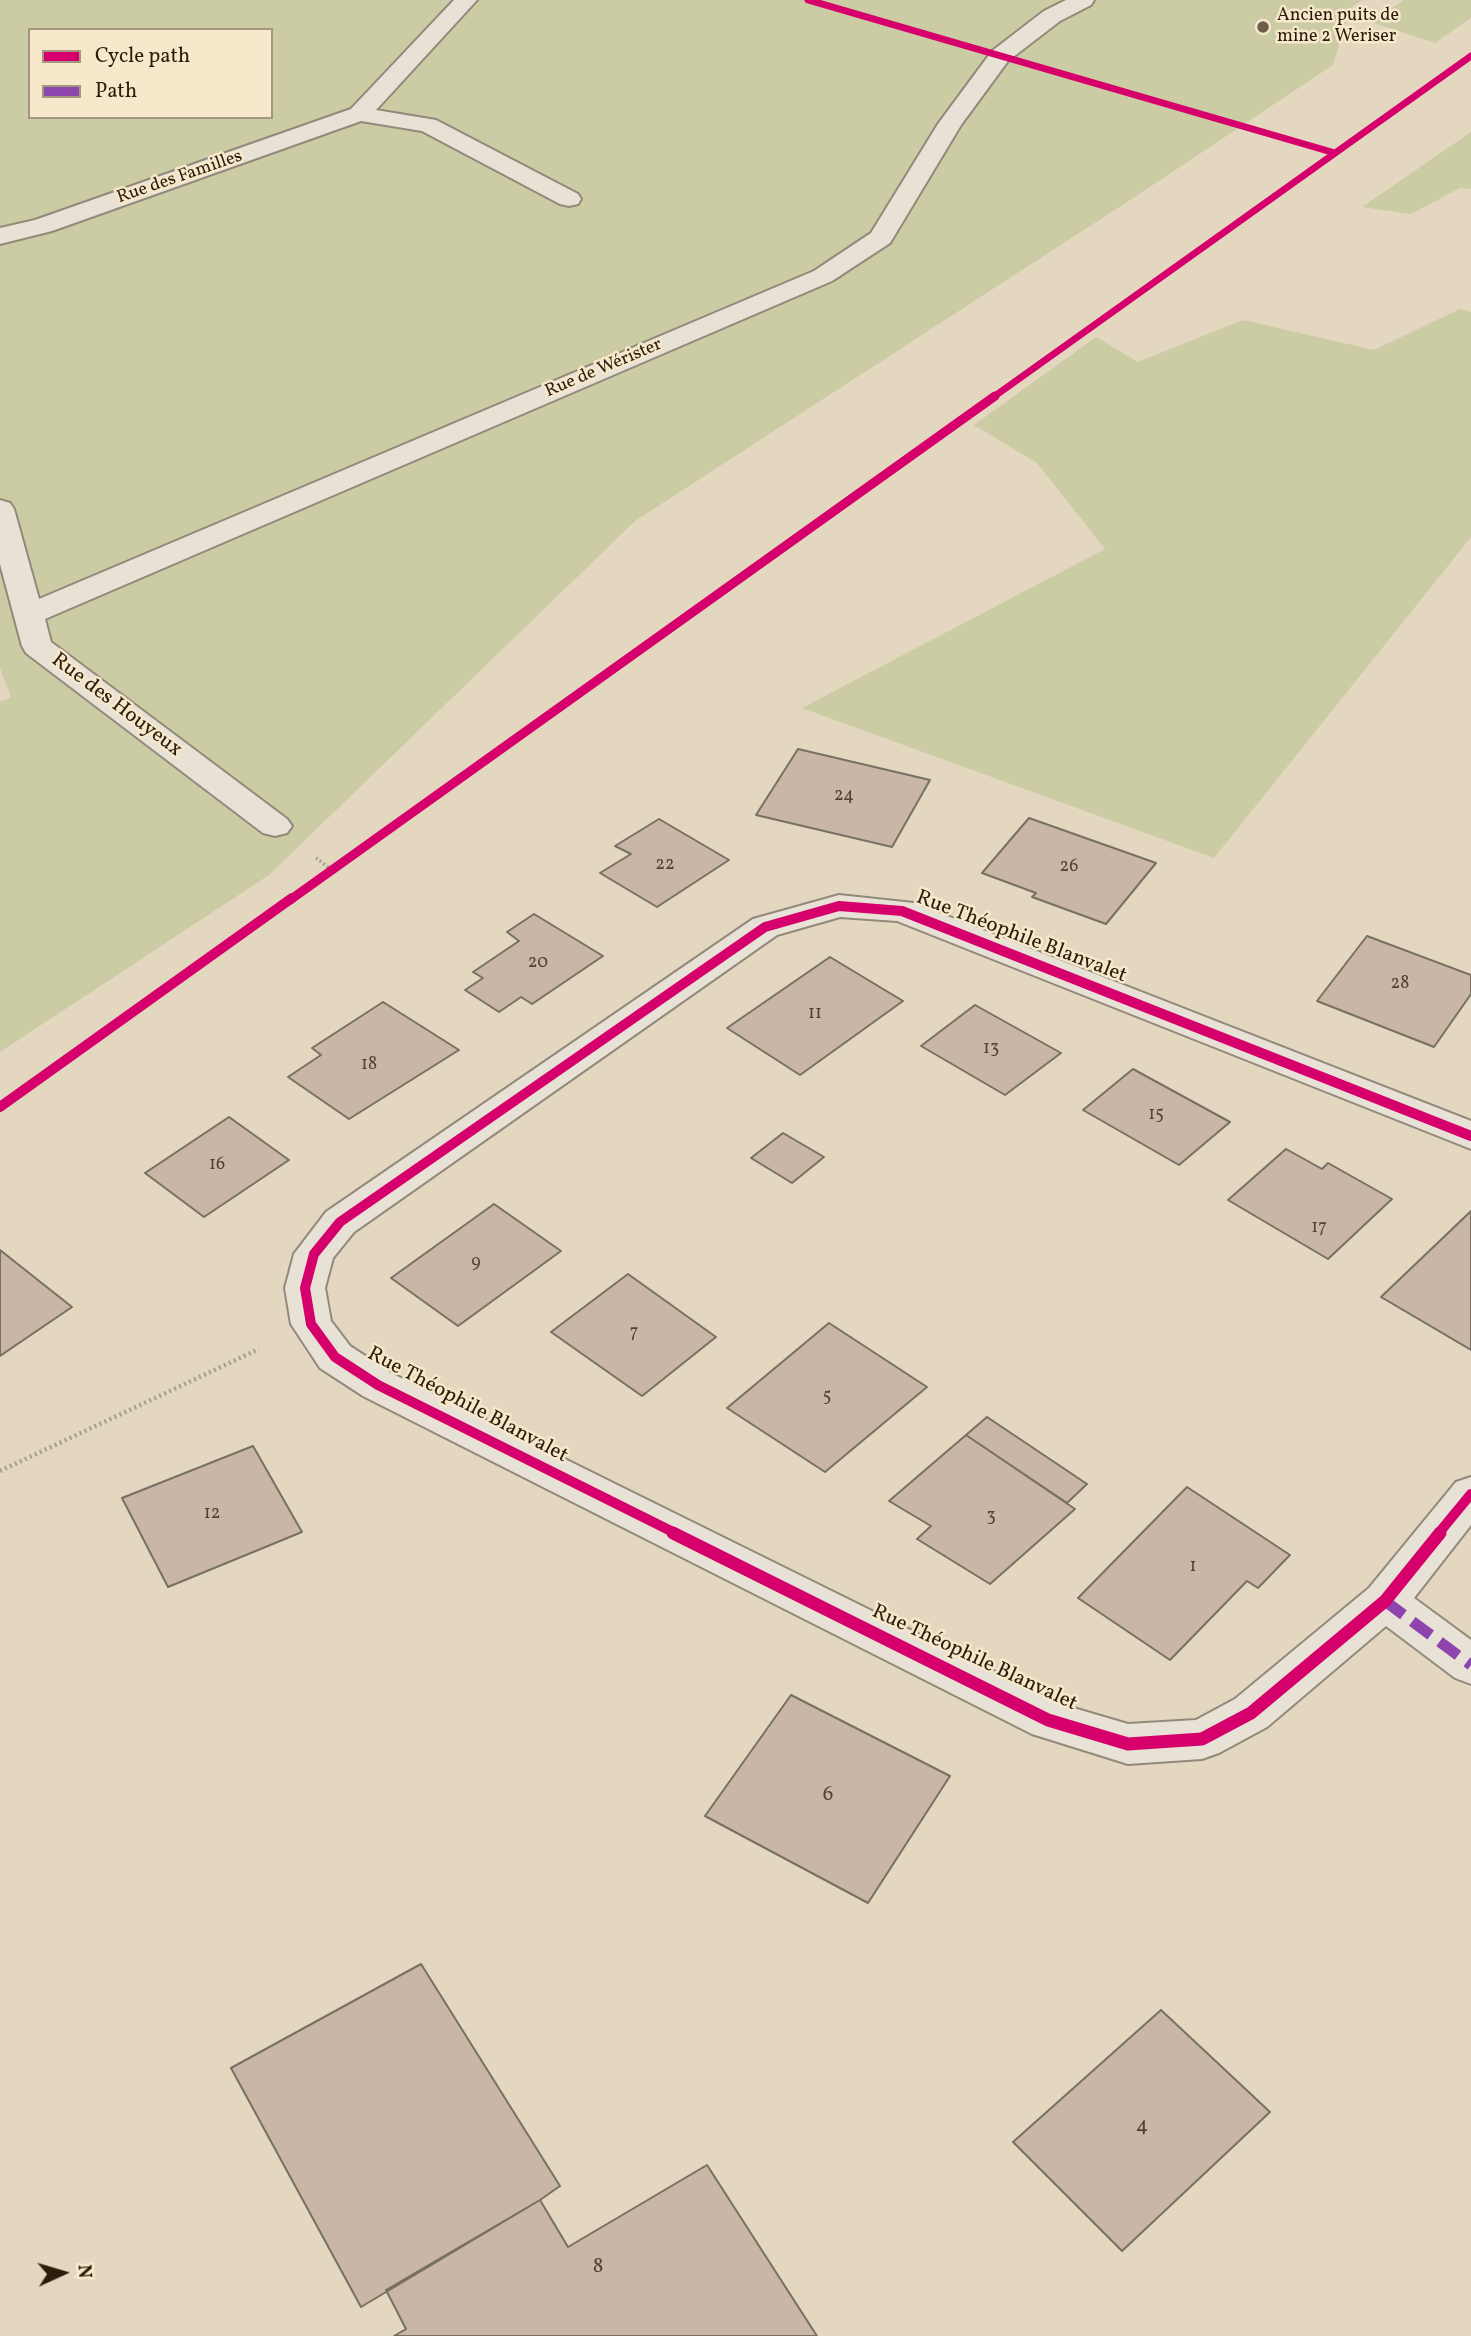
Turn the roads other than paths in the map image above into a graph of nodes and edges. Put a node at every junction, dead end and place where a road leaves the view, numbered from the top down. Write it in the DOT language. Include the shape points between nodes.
graph roads {
  1 [pos="466,0"];
  2 [pos="1083,0"];
  3 [pos="359,114"];
  4 [pos="569,199"];
  5 [pos="0,236"];
  6 [pos="0,509"];
  7 [pos="28,615"];
  8 [pos="275,826"];
  9 [pos="1471,1136"];
  10 [pos="1471,1494"];
  11 [pos="1385,1601"];
  12 [pos="1471,1665"];
  1 -- 3 [label="street, Rue des Familles"];
  2 -- 7 [label="street, Rue de Wérister" via="1052,16 1000,56 950,124 881,238 823,276"];
  3 -- 4 [label="street, Rue des Familles" via="428,125"];
  3 -- 5 [label="street, Rue des Familles" via="43,226"];
  6 -- 7 [label="street, Rue des Houyeux"];
  7 -- 8 [label="street, Rue des Houyeux" via="37,646"];
  9 -- 11 [label="street, Rue Théophile Blanvalet" via="902,911 839,906 765,927 340,1222 314,1255 305,1288 311,1324 335,1357 378,1385 1048,1720 1128,1744 1202,1739 1251,1713"];
  10 -- 11 [label="street, Rue Théophile Blanvalet"];
  11 -- 12 [label="street"];
}
